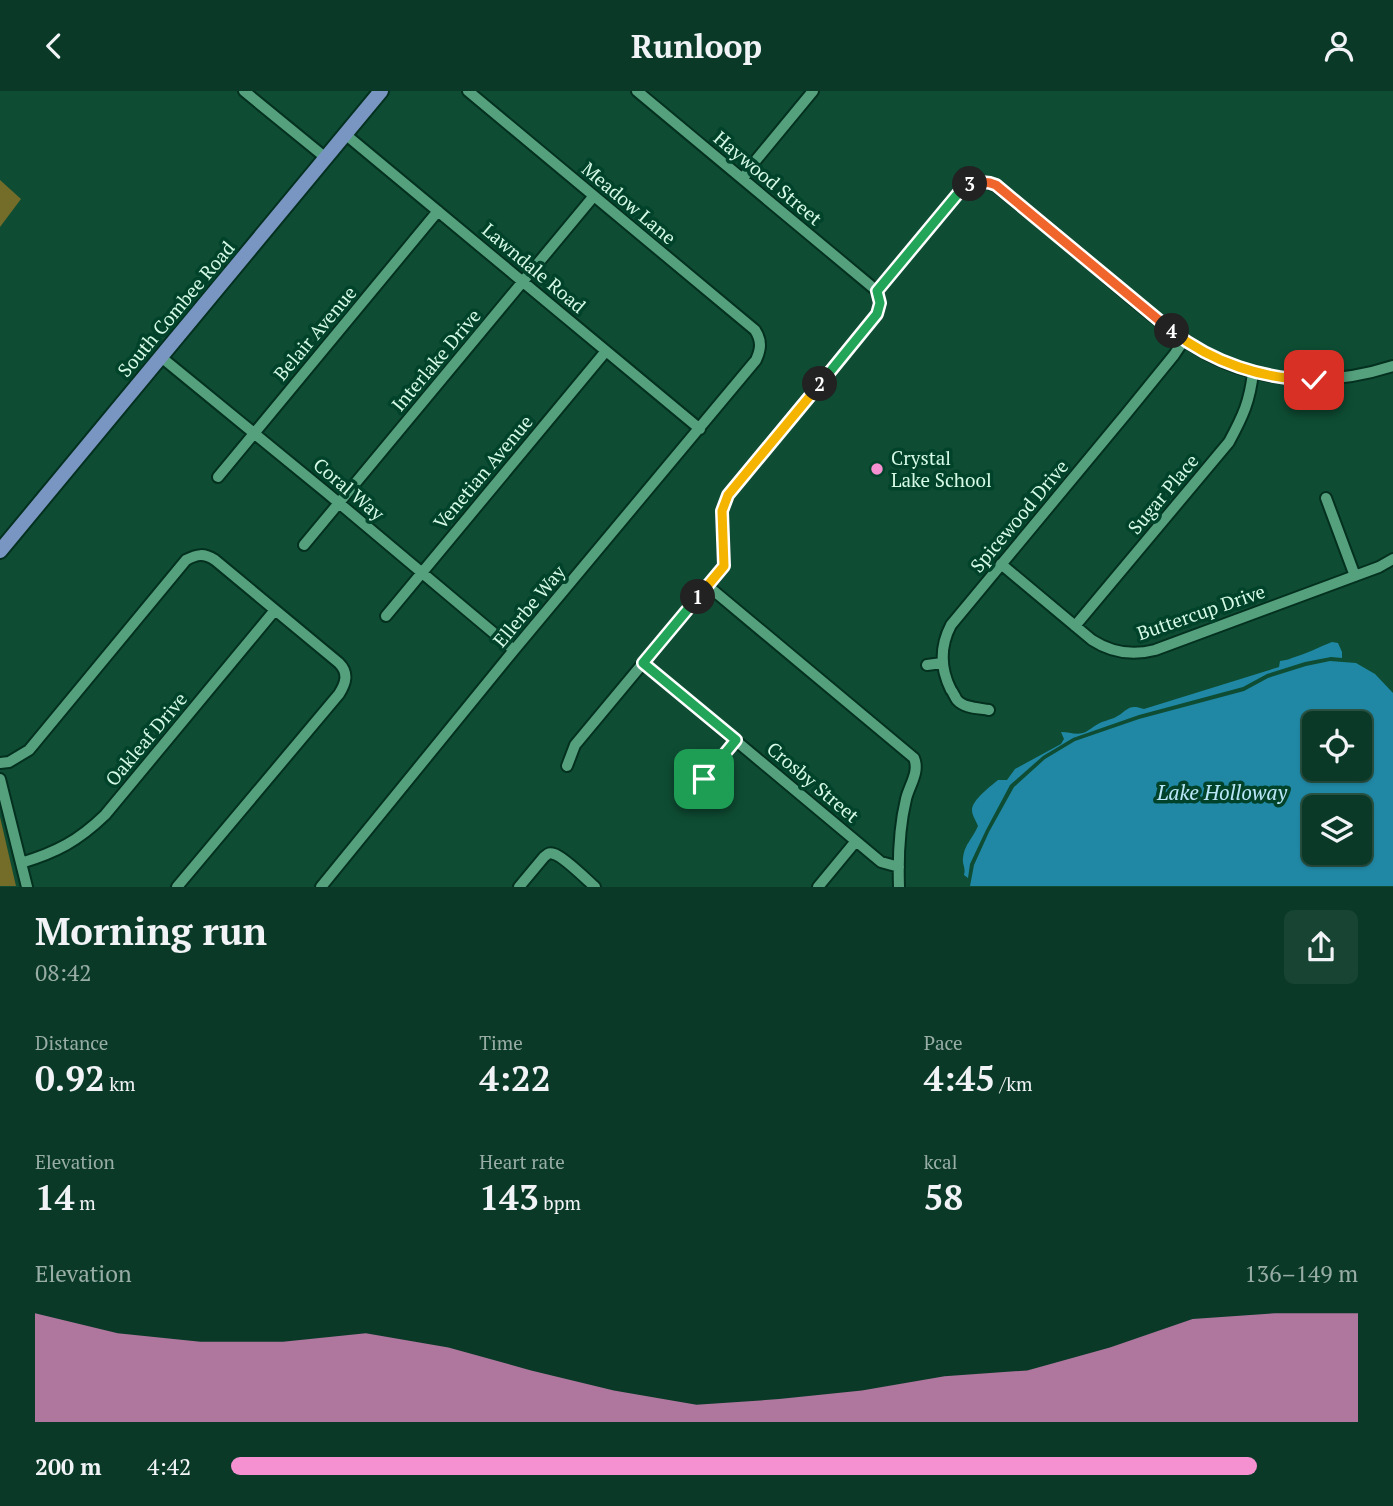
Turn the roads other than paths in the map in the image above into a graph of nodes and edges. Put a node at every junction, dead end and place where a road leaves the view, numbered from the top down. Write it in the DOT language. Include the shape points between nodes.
graph roads {
  1 [pos="244,91"];
  2 [pos="382,91"];
  3 [pos="468,91"];
  4 [pos="637,91"];
  5 [pos="813,91"];
  6 [pos="345,134"];
  7 [pos="326,157"];
  8 [pos="743,179"];
  9 [pos="593,197"];
  10 [pos="438,211"];
  11 [pos="523,281"];
  12 [pos="877,291"];
  13 [pos="1184,340"];
  14 [pos="760,347"];
  15 [pos="606,351"];
  16 [pos="161,357"];
  17 [pos="1393,366"];
  18 [pos="1253,372"];
  19 [pos="700,429"];
  20 [pos="255,433"];
  21 [pos="218,477"];
  22 [pos="1326,498"];
  23 [pos="339,503"];
  24 [pos="304,545"];
  25 [pos="0,551"];
  26 [pos="1393,559"];
  27 [pos="1002,564"];
  28 [pos="422,574"];
  29 [pos="1355,576"];
  30 [pos="708,586"];
  31 [pos="275,610"];
  32 [pos="387,616"];
  33 [pos="1075,626"];
  34 [pos="514,650"];
  35 [pos="643,663"];
  36 [pos="942,663"];
  37 [pos="927,665"];
  38 [pos="989,710"];
  39 [pos="736,740"];
  40 [pos="0,763"];
  41 [pos="567,766"];
  42 [pos="0,779"];
  43 [pos="685,792"];
  44 [pos="856,841"];
  45 [pos="22,863"];
  46 [pos="899,867"];
  47 [pos="27,887"];
  48 [pos="177,887"];
  49 [pos="321,887"];
  50 [pos="519,887"];
  51 [pos="595,887"];
  52 [pos="818,887"];
  53 [pos="899,887"];
  1 -- 7 [label="street"];
  2 -- 6 [label="main road, South Combee Road"];
  3 -- 9 [label="street, Meadow Lane"];
  4 -- 8 [label="street, Haywood Street"];
  5 -- 8 [label="street"];
  6 -- 7 [label="main road, South Combee Road"];
  6 -- 10 [label="street, Lawndale Road"];
  7 -- 16 [label="main road, South Combee Road"];
  8 -- 12 [label="street, Haywood Street"];
  9 -- 11 [label="street, Interlake Drive"];
  9 -- 14 [label="street, Meadow Lane" via="755,330"];
  10 -- 11 [label="street, Lawndale Road"];
  10 -- 20 [label="street, Belair Avenue"];
  11 -- 15 [label="street, Lawndale Road"];
  11 -- 23 [label="street, Interlake Drive"];
  12 -- 13 [label="street" via="961,190 969,184 989,182"];
  12 -- 30 [label="street" via="877,314 728,495 722,511 724,566"];
  13 -- 18 [label="street"];
  13 -- 27 [label="street, Spicewood Drive"];
  14 -- 19 [label="street, Ellerbe Way" via="756,361"];
  15 -- 19 [label="street, Lawndale Road"];
  15 -- 28 [label="street, Venetian Avenue"];
  16 -- 20 [label="street, Coral Way"];
  16 -- 25 [label="main road, South Combee Road"];
  17 -- 18 [label="street" via="1314,380"];
  18 -- 33 [label="street, Sugar Place" via="1244,413 1229,442"];
  19 -- 34 [label="street, Ellerbe Way"];
  20 -- 21 [label="street, Belair Avenue"];
  20 -- 23 [label="street, Coral Way"];
  22 -- 29 [label="street"];
  23 -- 24 [label="street, Interlake Drive"];
  23 -- 28 [label="street, Coral Way"];
  26 -- 29 [label="street, Buttercup Drive"];
  27 -- 33 [label="street, Buttercup Drive"];
  27 -- 36 [label="street, Spicewood Drive" via="951,625"];
  28 -- 32 [label="street, Venetian Avenue"];
  28 -- 34 [label="street, Coral Way"];
  29 -- 33 [label="street, Buttercup Drive" via="1144,653 1102,647"];
  30 -- 35 [label="street"];
  30 -- 46 [label="street" via="914,758 917,765 902,817"];
  31 -- 40 [label="street" via="209,556 200,554 186,560 29,750"];
  31 -- 45 [label="street, Oakleaf Drive" via="106,815 70,844"];
  31 -- 48 [label="street" via="344,668 344,685"];
  34 -- 49 [label="street, Ellerbe Way"];
  35 -- 39 [label="street, Crosby Street"];
  35 -- 41 [label="street" via="575,745"];
  36 -- 37 [label="street"];
  36 -- 38 [label="street" via="957,699 966,706"];
  39 -- 43 [label="street" via="704,779"];
  39 -- 44 [label="street, Crosby Street"];
  42 -- 45 [label="street"];
  44 -- 46 [label="street, Crosby Street" via="881,862"];
  44 -- 52 [label="street"];
  45 -- 47 [label="street"];
  46 -- 53 [label="street"];
  50 -- 51 [label="street" via="552,853"];
}
